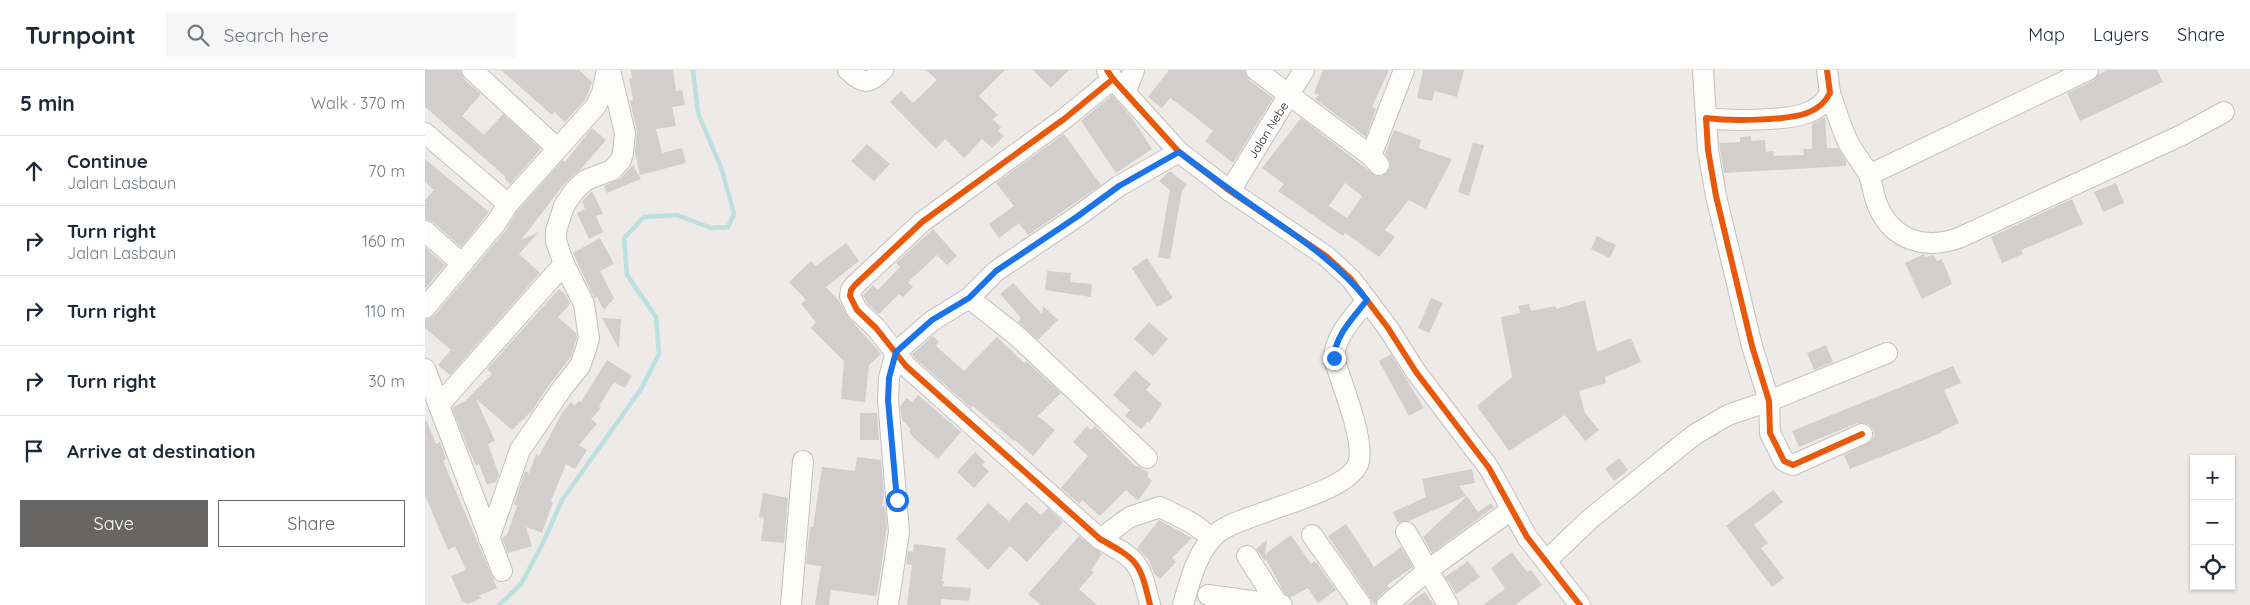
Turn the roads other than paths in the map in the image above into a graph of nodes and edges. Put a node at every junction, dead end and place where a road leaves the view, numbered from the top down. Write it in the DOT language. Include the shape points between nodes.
graph roads {
  1 [pos="472,70"];
  2 [pos="848,70"];
  3 [pos="883,70"];
  4 [pos="1134,70"];
  5 [pos="1256,70"];
  6 [pos="1305,70"];
  7 [pos="1404,70"];
  8 [pos="1703,70"];
  9 [pos="1827,70"];
  10 [pos="2088,70"];
  11 [pos="604,73"];
  12 [pos="1115,81"];
  13 [pos="1830,93"];
  14 [pos="1289,96"];
  15 [pos="2224,112"];
  16 [pos="1706,118"];
  17 [pos="425,132"];
  18 [pos="557,148"];
  19 [pos="1179,152"];
  20 [pos="1869,175"];
  21 [pos="1230,191"];
  22 [pos="508,204"];
  23 [pos="425,231"];
  24 [pos="461,263"];
  25 [pos="564,264"];
  26 [pos="969,298"];
  27 [pos="1367,300"];
  28 [pos="425,308"];
  29 [pos="896,352"];
  30 [pos="1887,353"];
  31 [pos="426,374"];
  32 [pos="1769,401"];
  33 [pos="439,406"];
  34 [pos="1862,434"];
  35 [pos="1147,458"];
  36 [pos="803,461"];
  37 [pos="1511,510"];
  38 [pos="1406,532"];
  39 [pos="1312,535"];
  40 [pos="1212,538"];
  41 [pos="489,539"];
  42 [pos="1100,539"];
  43 [pos="1247,556"];
  44 [pos="1546,561"];
  45 [pos="1428,570"];
  46 [pos="502,571"];
  47 [pos="1208,595"];
  48 [pos="1280,604"];
  49 [pos="791,605"];
  50 [pos="888,605"];
  51 [pos="1150,605"];
  52 [pos="1183,605"];
  53 [pos="1361,605"];
  54 [pos="1387,605"];
  55 [pos="1448,605"];
  56 [pos="1579,605"];
  1 -- 18 [label="street"];
  2 -- 3 [label="street" via="867,81"];
  4 -- 12 [label="street"];
  5 -- 14 [label="street"];
  6 -- 14 [label="street, Jalan Nebe"];
  7 -- 14 [label="street" via="1375,160"];
  8 -- 16 [label="street"];
  9 -- 13 [label="street"];
  10 -- 20 [label="street"];
  11 -- 18 [label="street" via="596,106"];
  11 -- 25 [label="street" via="625,133 623,153 615,167 586,180 564,206 556,241"];
  12 -- 19 [label="street"];
  12 -- 29 [label="street" via="922,222 851,290 851,302"];
  13 -- 16 [label="street" via="1823,105 1800,115"];
  13 -- 20 [label="street" via="1848,142"];
  14 -- 21 [label="street, Jalan Nebe"];
  15 -- 20 [label="street" via="2182,135 1949,241 1922,243 1904,236 1879,208"];
  16 -- 32 [label="street" via="1716,196 1752,346"];
  17 -- 22 [label="street"];
  18 -- 22 [label="street"];
  19 -- 21 [label="street"];
  19 -- 26 [label="street" via="1119,186 996,271"];
  21 -- 27 [label="street" via="1326,256 1351,279"];
  22 -- 24 [label="street"];
  23 -- 24 [label="street"];
  24 -- 28 [label="street"];
  25 -- 33 [label="street"];
  25 -- 41 [label="street" via="584,304 589,338 587,349 581,366 520,450"];
  26 -- 29 [label="street" via="932,320"];
  26 -- 35 [label="street" via="1017,336"];
  27 -- 37 [label="street" via="1416,372 1489,468"];
  27 -- 40 [label="street" via="1334,348 1334,358 1357,436 1359,461 1355,472 1349,478 1294,502 1233,523"];
  29 -- 42 [label="street" via="906,366"];
  29 -- 50 [label="street" via="889,378 888,400 899,532"];
  30 -- 32 [label="street"];
  31 -- 33 [label="street"];
  32 -- 34 [label="street" via="1771,433 1788,464 1798,464"];
  32 -- 44 [label="street" via="1728,415 1694,435 1590,519"];
  33 -- 41 [label="street"];
  36 -- 49 [label="street"];
  37 -- 44 [label="street"];
  37 -- 45 [label="street"];
  38 -- 45 [label="street"];
  39 -- 53 [label="street"];
  40 -- 42 [label="street" via="1160,507 1130,517"];
  40 -- 52 [label="street" via="1199,559"];
  41 -- 46 [label="street"];
  42 -- 51 [label="street" via="1136,562"];
  43 -- 48 [label="street"];
  44 -- 56 [label="street"];
  45 -- 54 [label="street"];
  45 -- 55 [label="street"];
  47 -- 48 [label="street"];
}
